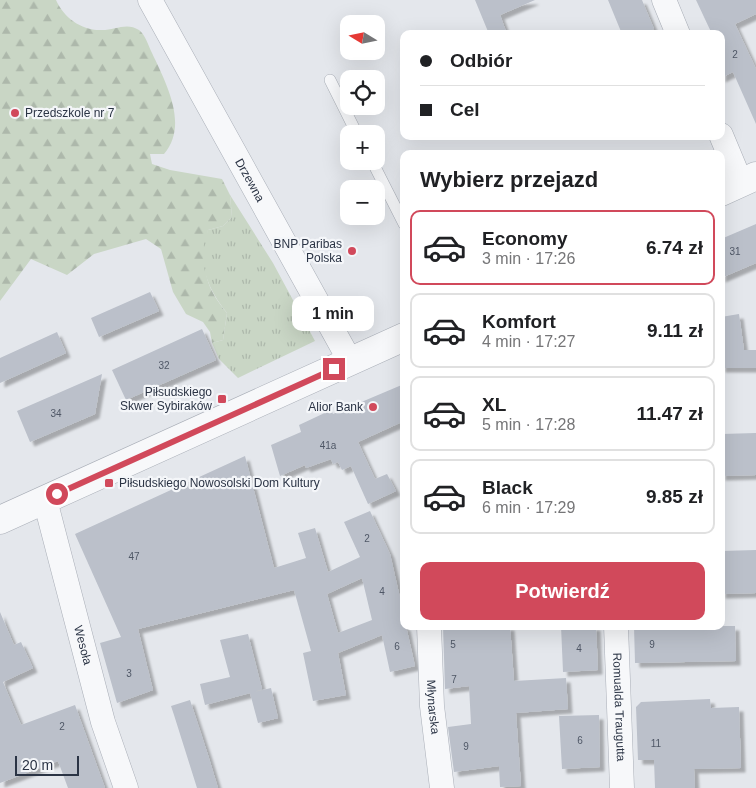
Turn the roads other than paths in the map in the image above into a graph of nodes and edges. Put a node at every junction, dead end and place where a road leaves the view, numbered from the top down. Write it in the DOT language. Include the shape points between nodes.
graph roads {
  1 [pos="150,0"];
  2 [pos="664,0"];
  3 [pos="676,30"];
  4 [pos="330,80"];
  5 [pos="352,125"];
  6 [pos="723,140"];
  7 [pos="377,170"];
  8 [pos="740,184"];
  9 [pos="400,216"];
  10 [pos="400,339"];
  11 [pos="350,361"];
  12 [pos="44,500"];
  13 [pos="0,520"];
  14 [pos="429,630"];
  15 [pos="616,630"];
  16 [pos="126,788"];
  17 [pos="442,788"];
  18 [pos="622,788"];
  1 -- 11 [label="street, Drzewna"];
  2 -- 3 [label="street"];
  4 -- 5 [label="lane"];
  6 -- 8 [label="street"];
  7 -- 9 [label="lane"];
  10 -- 11 [label="street"];
  11 -- 12 [label="street"];
  12 -- 13 [label="street"];
  12 -- 16 [label="street, Wesoła" via="103,722"];
  14 -- 17 [label="street, Młynarska" via="432,706"];
  15 -- 18 [label="street, Romualda Traugutta"];
}
